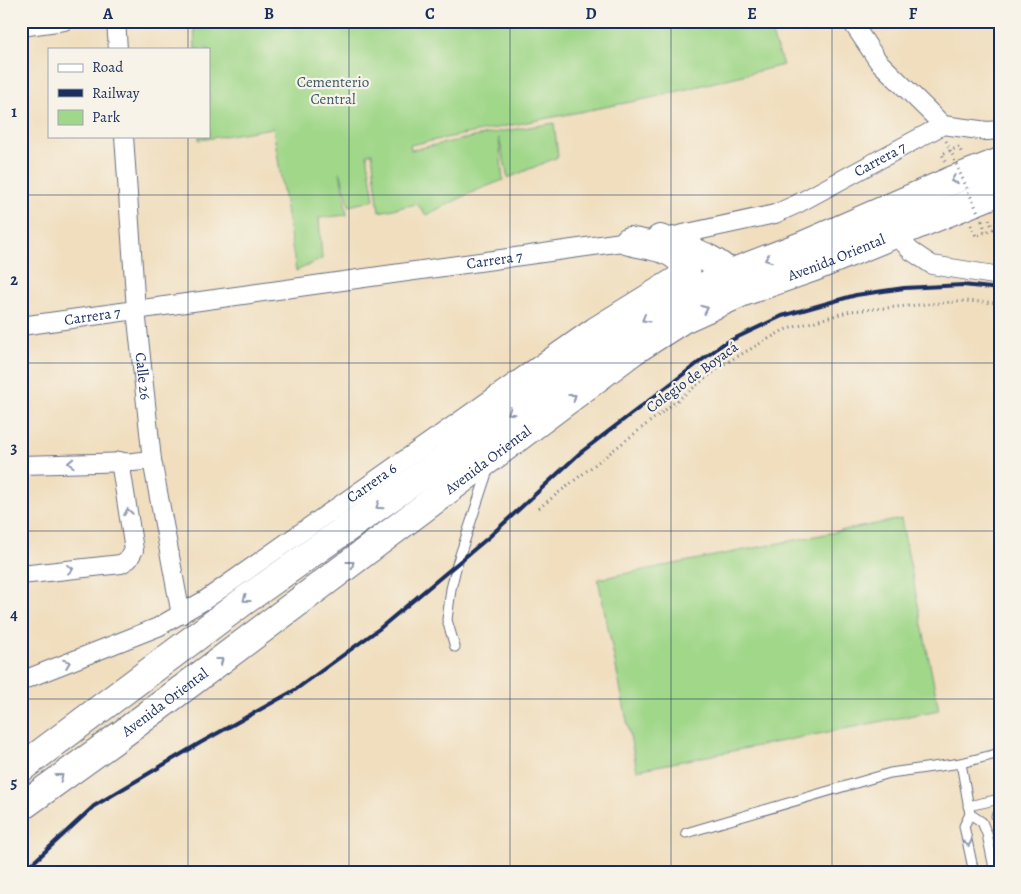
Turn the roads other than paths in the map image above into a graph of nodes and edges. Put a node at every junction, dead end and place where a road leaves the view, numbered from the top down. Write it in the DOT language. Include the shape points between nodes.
graph roads {
  1 [pos="64,21"];
  2 [pos="116,21"];
  3 [pos="852,21"];
  4 [pos="21,26"];
  5 [pos="118,48"];
  6 [pos="944,125"];
  7 [pos="1000,130"];
  8 [pos="124,138"];
  9 [pos="1000,162"];
  10 [pos="1000,191"];
  11 [pos="896,235"];
  12 [pos="660,239"];
  13 [pos="629,241"];
  14 [pos="693,274"];
  15 [pos="1000,276"];
  16 [pos="737,283"];
  17 [pos="136,310"];
  18 [pos="21,326"];
  19 [pos="492,458"];
  20 [pos="152,460"];
  21 [pos="120,462"];
  22 [pos="21,465"];
  23 [pos="21,575"];
  24 [pos="181,615"];
  25 [pos="456,647"];
  26 [pos="21,681"];
  27 [pos="1000,753"];
  28 [pos="961,763"];
  29 [pos="21,768"];
  30 [pos="1000,799"];
  31 [pos="21,806"];
  32 [pos="969,810"];
  33 [pos="686,833"];
  34 [pos="996,869"];
  35 [pos="974,873"];
  1 -- 4 [label="street"];
  2 -- 5 [label="street"];
  3 -- 6 [label="street" via="878,60"];
  6 -- 7 [label="street"];
  6 -- 12 [label="street, Carrera 7" via="775,214"];
  8 -- 17 [label="street, Calle 26"];
  9 -- 16 [label="main road, Avenida Oriental, one-way" via="804,245"];
  10 -- 11 [label="main road, Avenida Oriental"];
  11 -- 15 [label="street" via="911,251 932,265"];
  11 -- 16 [label="main road, Avenida Oriental" via="814,267"];
  12 -- 13 [label="street, Carrera 7"];
  12 -- 14 [label="main road"];
  13 -- 14 [label="main road" via="670,251"];
  13 -- 17 [label="street, Carrera 7"];
  14 -- 16 [label="main road, Avenida Oriental"];
  14 -- 16 [label="main road"];
  14 -- 24 [label="street, Carrera 6" via="593,327"];
  14 -- 29 [label="main road, Avenida Oriental, one-way" via="632,327 252,595"];
  19 -- 16 [label="main road, Avenida Oriental, one-way" via="633,351"];
  17 -- 18 [label="street, Carrera 7"];
  17 -- 20 [label="street, Calle 26"];
  19 -- 25 [label="lane" via="457,564 452,589 447,620"];
  31 -- 19 [label="main road, Avenida Oriental, one-way"];
  20 -- 21 [label="street"];
  20 -- 24 [label="street, Calle 26"];
  21 -- 22 [label="street, one-way"];
  23 -- 21 [label="street, one-way" via="121,564 129,559 134,550"];
  26 -- 24 [label="street, Carrera 6, one-way"];
  27 -- 28 [label="lane"];
  28 -- 32 [label="lane"];
  28 -- 33 [label="lane" via="890,773"];
  30 -- 32 [label="lane"];
  32 -- 34 [label="lane" via="982,822"];
  32 -- 35 [label="lane, one-way" via="964,826"];
}
